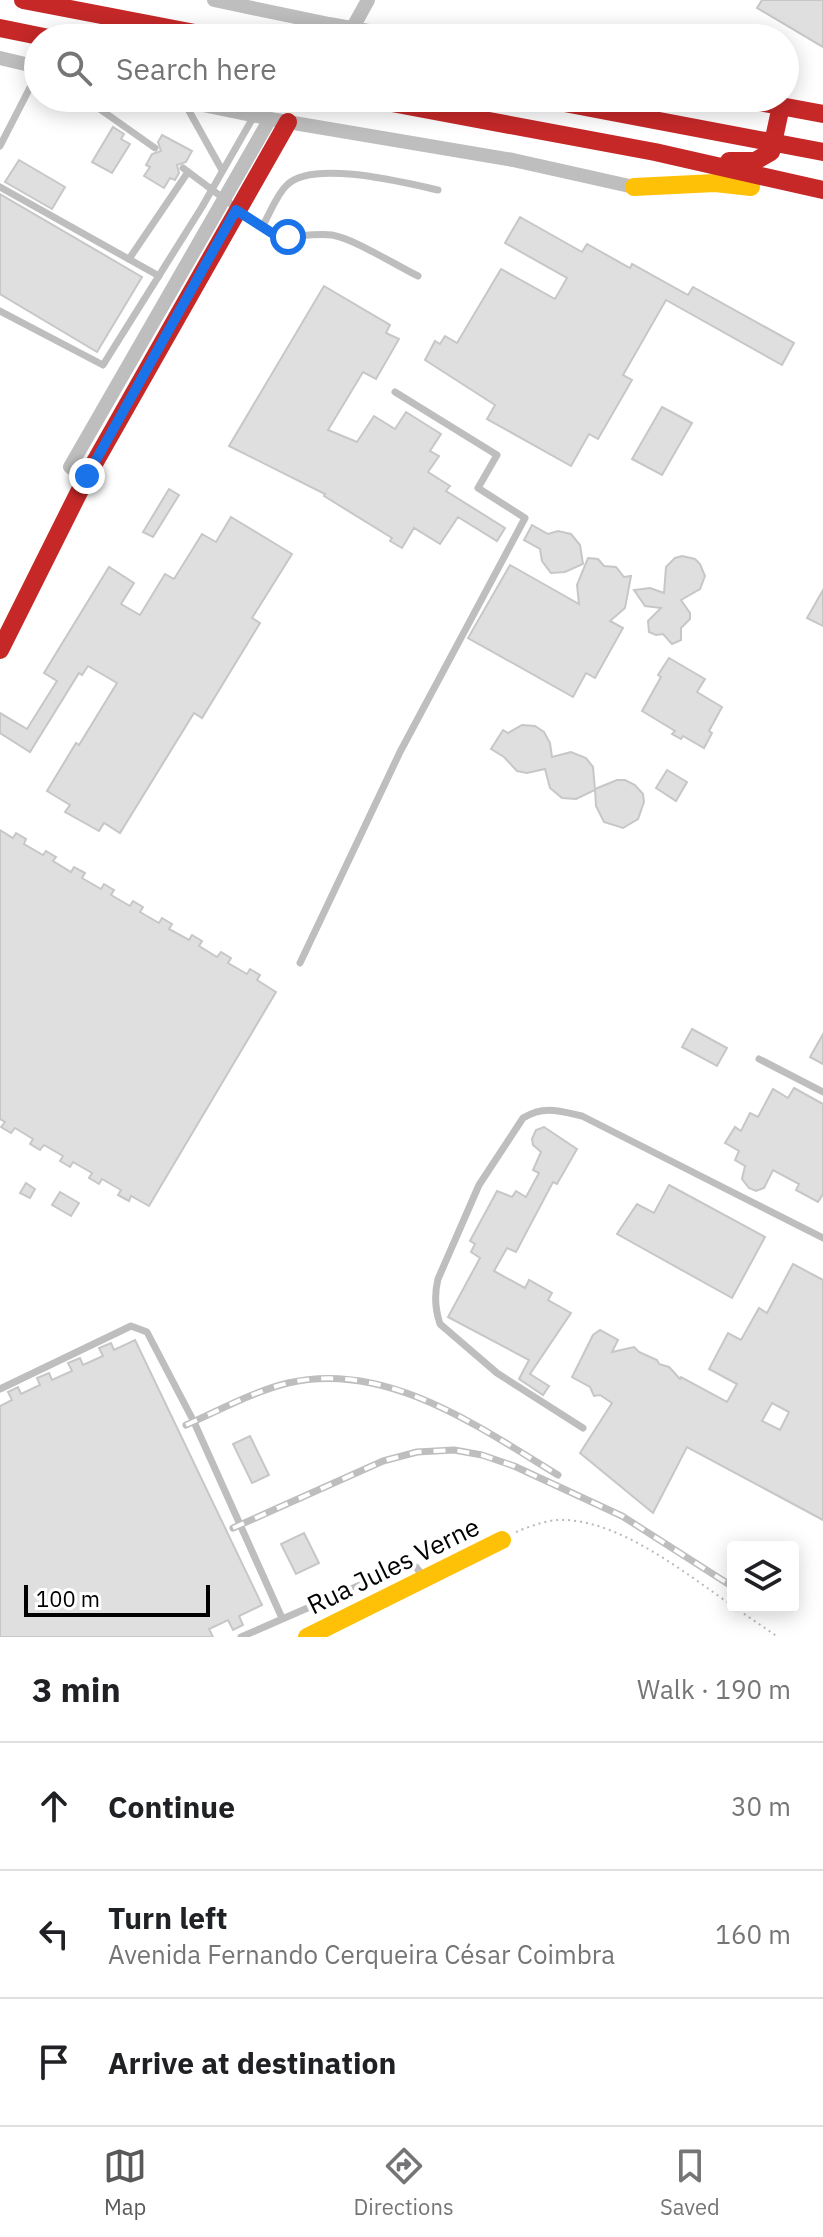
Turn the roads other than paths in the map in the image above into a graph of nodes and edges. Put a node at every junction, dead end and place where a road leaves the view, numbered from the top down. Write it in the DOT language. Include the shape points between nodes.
graph roads {
  1 [pos="23,0"];
  2 [pos="214,0"];
  3 [pos="368,0"];
  4 [pos="148,24"];
  5 [pos="328,24"];
  6 [pos="355,24"];
  7 [pos="0,28"];
  8 [pos="24,33"];
  9 [pos="0,58"];
  10 [pos="24,66"];
  11 [pos="24,98"];
  12 [pos="799,109"];
  13 [pos="104,112"];
  14 [pos="184,112"];
  15 [pos="234,112"];
  16 [pos="440,112"];
  17 [pos="613,112"];
  18 [pos="780,112"];
  19 [pos="823,114"];
  20 [pos="254,116"];
  21 [pos="279,121"];
  22 [pos="774,142"];
  23 [pos="0,146"];
  24 [pos="155,148"];
  25 [pos="655,152"];
  26 [pos="823,152"];
  27 [pos="222,170"];
  28 [pos="0,187"];
  29 [pos="634,187"];
  30 [pos="211,190"];
  31 [pos="438,190"];
  32 [pos="823,192"];
  33 [pos="230,205"];
  34 [pos="262,227"];
  35 [pos="129,259"];
  36 [pos="159,276"];
  37 [pos="418,276"];
  38 [pos="0,311"];
  39 [pos="395,392"];
  40 [pos="87,476"];
  41 [pos="0,650"];
  42 [pos="300,963"];
  43 [pos="759,1059"];
  44 [pos="823,1092"];
  45 [pos="823,1238"];
  46 [pos="0,1389"];
  47 [pos="583,1428"];
  48 [pos="502,1540"];
  49 [pos="425,1578"];
  50 [pos="282,1618"];
  51 [pos="241,1637"];
  52 [pos="307,1637"];
  1 -- 4 [label="main road"];
  2 -- 5 [label="street"];
  3 -- 6 [label="street"];
  7 -- 8 [label="main road"];
  9 -- 10 [label="street"];
  11 -- 23 [label="lane"];
  12 -- 19 [label="main road"];
  13 -- 24 [label="lane"];
  14 -- 27 [label="lane"];
  15 -- 20 [label="street"];
  16 -- 25 [label="main road"];
  17 -- 22 [label="main road"];
  18 -- 22 [label="main road"];
  20 -- 21 [label="street"];
  20 -- 27 [label="lane"];
  21 -- 29 [label="street" via="513,160"];
  21 -- 33 [label="main road"];
  22 -- 25 [label="main road" via="764,157 739,162"];
  22 -- 26 [label="main road"];
  25 -- 32 [label="main road"];
  27 -- 30 [label="lane"];
  28 -- 35 [label="lane"];
  29 -- 32 [label="main road" via="715,183"];
  30 -- 33 [label="lane"];
  30 -- 35 [label="lane" via="186,170"];
  30 -- 36 [label="lane"];
  31 -- 34 [label="lane" via="345,174 303,176 286,185"];
  33 -- 34 [label="lane"];
  33 -- 40 [label="main road"];
  33 -- 40 [label="street" via="70,467"];
  34 -- 37 [label="lane" via="286,242 300,236 344,238"];
  35 -- 36 [label="lane"];
  36 -- 38 [label="lane" via="103,365"];
  39 -- 42 [label="lane" via="497,455 478,488 525,518 400,752"];
  40 -- 41 [label="main road"];
  43 -- 44 [label="lane"];
  45 -- 47 [label="lane" via="582,1116 550,1109 523,1118 473,1198 438,1279 436,1313 440,1324 497,1373"];
  46 -- 50 [label="lane" via="131,1326 147,1332 194,1422"];
  48 -- 49 [label="main road, Rua Jules Verne"];
  49 -- 50 [label="lane" via="406,1565"];
  49 -- 52 [label="main road, Rua Jules Verne"];
  50 -- 51 [label="lane"];
}
